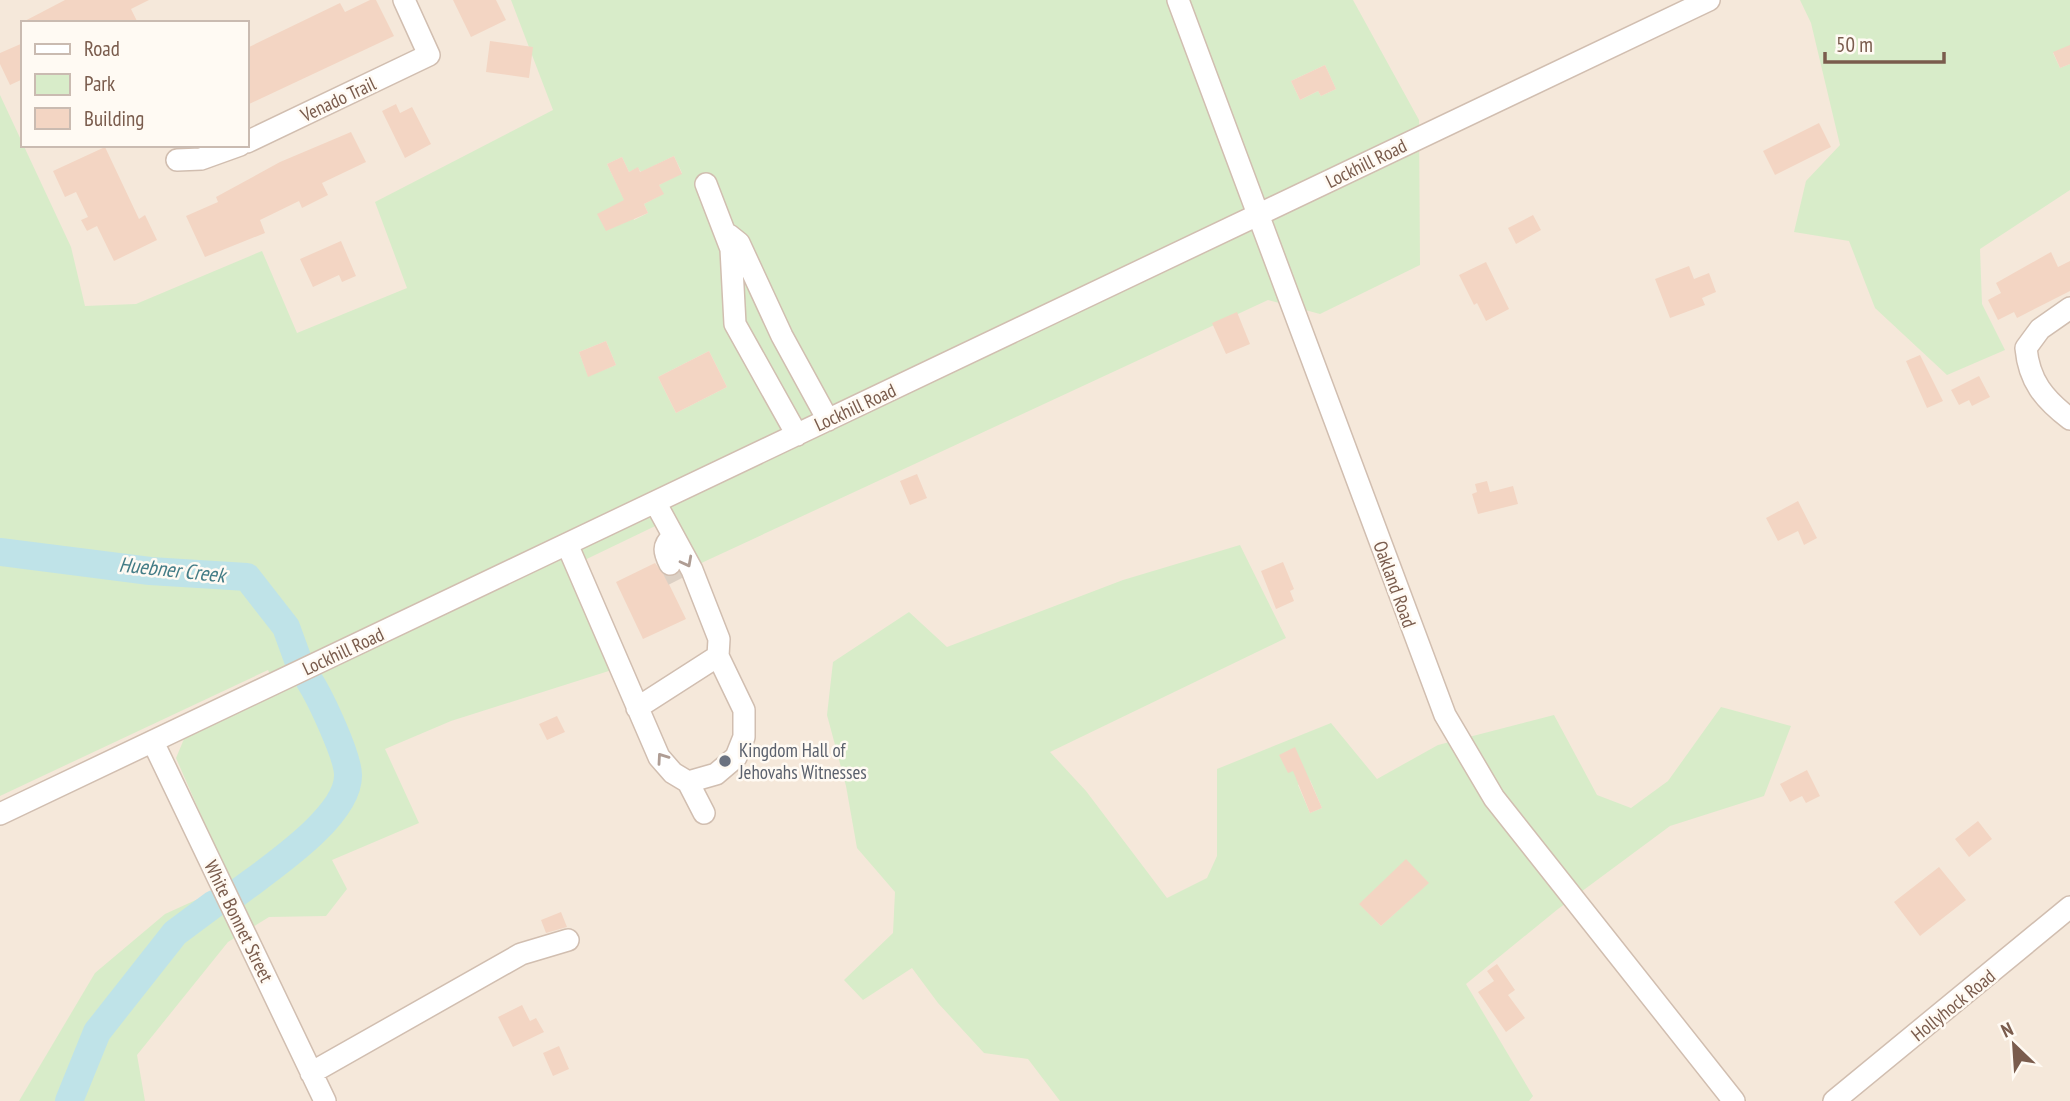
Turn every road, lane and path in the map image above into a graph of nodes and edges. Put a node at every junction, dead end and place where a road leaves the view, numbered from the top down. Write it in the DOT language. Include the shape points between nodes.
graph roads {
  1 [pos="404,0"];
  2 [pos="1178,0"];
  3 [pos="1709,0"];
  4 [pos="248,142"];
  5 [pos="234,147"];
  6 [pos="177,160"];
  7 [pos="706,184"];
  8 [pos="1259,215"];
  9 [pos="726,233"];
  10 [pos="2070,308"];
  11 [pos="2070,419"];
  12 [pos="828,420"];
  13 [pos="797,435"];
  14 [pos="656,502"];
  15 [pos="673,536"];
  16 [pos="567,544"];
  17 [pos="702,598"];
  18 [pos="718,656"];
  19 [pos="637,708"];
  20 [pos="153,742"];
  21 [pos="688,782"];
  22 [pos="704,813"];
  23 [pos="0,814"];
  24 [pos="2070,907"];
  25 [pos="568,940"];
  26 [pos="311,1073"];
  27 [pos="325,1101"];
  28 [pos="1734,1101"];
  29 [pos="1834,1101"];
  1 -- 4 [label="street, Venado Trail" via="429,55"];
  2 -- 8 [label="street, Oakland Road"];
  3 -- 8 [label="street, Lockhill Road"];
  5 -- 6 [label="street" via="201,159"];
  7 -- 9 [label="street"];
  8 -- 12 [label="street, Lockhill Road"];
  8 -- 28 [label="street, Oakland Road" via="1445,715 1494,798"];
  9 -- 12 [label="street" via="739,243"];
  9 -- 13 [label="street" via="735,324"];
  10 -- 11 [label="street" via="2040,329 2026,348 2028,369 2038,390"];
  12 -- 13 [label="street, Lockhill Road"];
  13 -- 14 [label="street, Lockhill Road"];
  14 -- 15 [label="street"];
  14 -- 16 [label="street, Lockhill Road"];
  15 -- 17 [label="street, one-way"];
  15 -- 17 [label="street" via="664,552 674,572"];
  16 -- 19 [label="street"];
  16 -- 20 [label="street, Lockhill Road"];
  17 -- 18 [label="street" via="719,639"];
  18 -- 19 [label="street"];
  18 -- 21 [label="street" via="744,710 744,737 736,757 716,774"];
  21 -- 19 [label="street, one-way" via="659,757"];
  20 -- 23 [label="street, Lockhill Road"];
  20 -- 26 [label="street, White Bonnet Street"];
  21 -- 22 [label="street"];
  24 -- 29 [label="street, Hollyhock Road"];
  25 -- 26 [label="street" via="521,954"];
  26 -- 27 [label="street, White Bonnet Street"];
}
